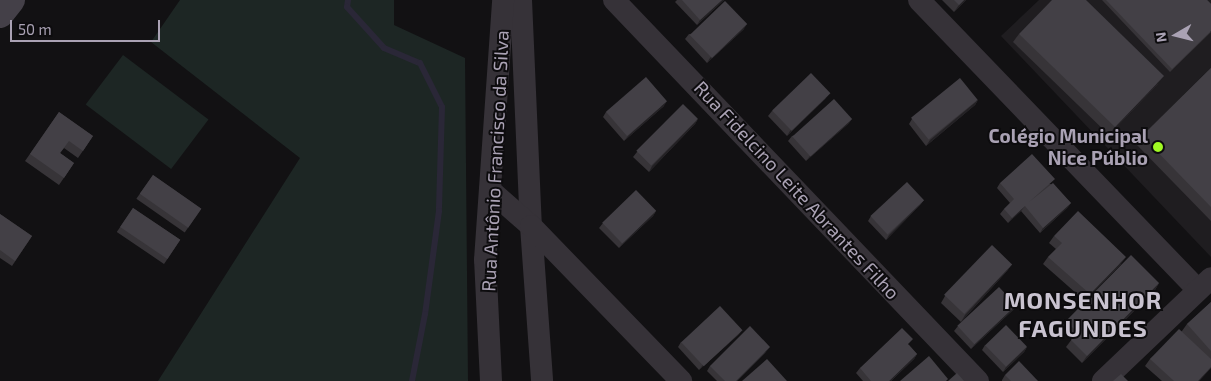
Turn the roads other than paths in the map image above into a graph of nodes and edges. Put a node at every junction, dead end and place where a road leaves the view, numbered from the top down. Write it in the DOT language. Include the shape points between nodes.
graph roads {
  1 [pos="11,0"];
  2 [pos="503,0"];
  3 [pos="521,0"];
  4 [pos="614,0"];
  5 [pos="919,0"];
  6 [pos="0,14"];
  7 [pos="490,190"];
  8 [pos="531,226"];
  9 [pos="1204,284"];
  10 [pos="492,381"];
  11 [pos="542,381"];
  12 [pos="682,381"];
  13 [pos="978,381"];
  14 [pos="1103,381"];
  1 -- 6 [label="main road"];
  2 -- 7 [label="street, Rua Antônio Francisco da Silva"];
  3 -- 8 [label="street, Rua Antônio Francisco da Silva"];
  4 -- 13 [label="street, Rua Fidelcino Leite Abrantes Filho"];
  5 -- 9 [label="street"];
  7 -- 8 [label="street"];
  7 -- 10 [label="street, Rua Antônio Francisco da Silva" via="485,260"];
  8 -- 11 [label="street, Rua Antônio Francisco da Silva"];
  8 -- 12 [label="street"];
  9 -- 14 [label="street"];
}
